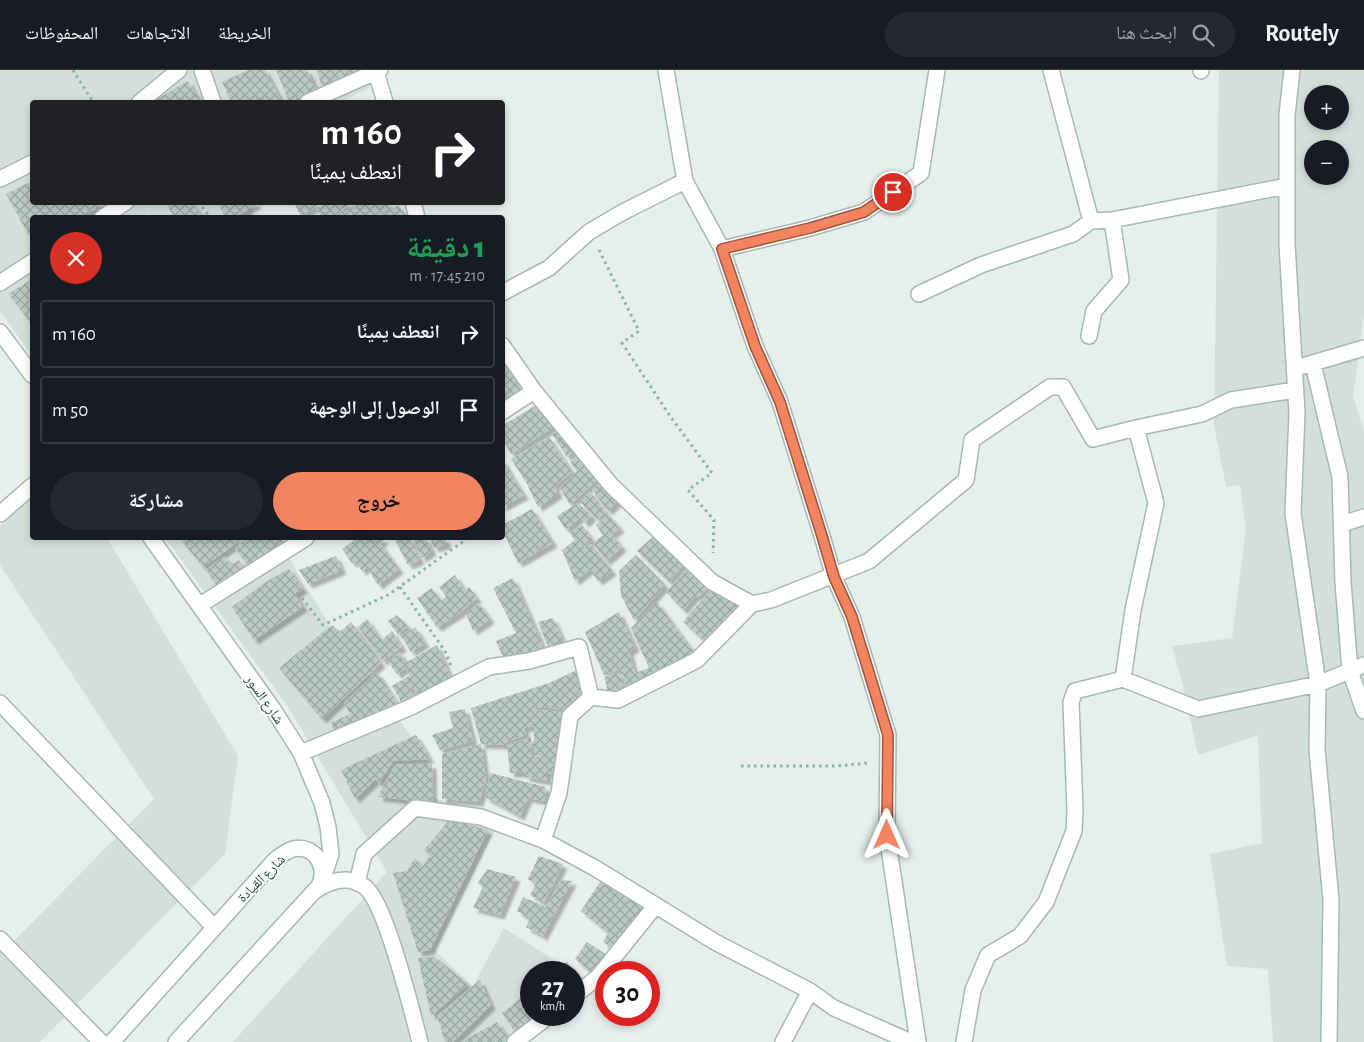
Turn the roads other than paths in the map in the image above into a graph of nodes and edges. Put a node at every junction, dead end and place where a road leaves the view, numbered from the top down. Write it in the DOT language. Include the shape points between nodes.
graph roads {
  1 [pos="179,70"];
  2 [pos="202,70"];
  3 [pos="666,70"];
  4 [pos="937,70"];
  5 [pos="1051,70"];
  6 [pos="1292,70"];
  7 [pos="378,71"];
  8 [pos="142,100"];
  9 [pos="213,100"];
  10 [pos="313,100"];
  11 [pos="385,100"];
  12 [pos="30,164"];
  13 [pos="0,179"];
  14 [pos="685,181"];
  15 [pos="1287,186"];
  16 [pos="123,209"];
  17 [pos="109,215"];
  18 [pos="1112,220"];
  19 [pos="1091,221"];
  20 [pos="722,249"];
  21 [pos="30,263"];
  22 [pos="0,283"];
  23 [pos="505,291"];
  24 [pos="919,294"];
  25 [pos="0,332"];
  26 [pos="1089,336"];
  27 [pos="1364,348"];
  28 [pos="505,349"];
  29 [pos="1313,364"];
  30 [pos="1295,369"];
  31 [pos="30,372"];
  32 [pos="1295,390"];
  33 [pos="534,391"];
  34 [pos="505,410"];
  35 [pos="1136,428"];
  36 [pos="30,488"];
  37 [pos="0,514"];
  38 [pos="1364,517"];
  39 [pos="1342,524"];
  40 [pos="152,540"];
  41 [pos="303,540"];
  42 [pos="834,577"];
  43 [pos="752,604"];
  44 [pos="200,605"];
  45 [pos="1357,668"];
  46 [pos="1123,679"];
  47 [pos="1318,684"];
  48 [pos="591,698"];
  49 [pos="0,703"];
  50 [pos="1364,711"];
  51 [pos="301,753"];
  52 [pos="543,840"];
  53 [pos="322,879"];
  54 [pos="358,883"];
  55 [pos="313,892"];
  56 [pos="656,905"];
  57 [pos="214,927"];
  58 [pos="0,938"];
  59 [pos="585,987"];
  60 [pos="810,991"];
  61 [pos="536,1026"];
  62 [pos="101,1042"];
  63 [pos="112,1042"];
  64 [pos="176,1042"];
  65 [pos="420,1042"];
  66 [pos="515,1042"];
  67 [pos="783,1042"];
  68 [pos="912,1042"];
  69 [pos="918,1042"];
  70 [pos="964,1042"];
  71 [pos="1329,1042"];
  1 -- 8 [label="street"];
  2 -- 9 [label="street"];
  3 -- 14 [label="street"];
  4 -- 20 [label="street" via="921,173 864,212"];
  5 -- 19 [label="street"];
  6 -- 15 [label="street" via="1287,115"];
  7 -- 10 [label="street"];
  7 -- 11 [label="street"];
  12 -- 13 [label="street"];
  14 -- 20 [label="street"];
  14 -- 23 [label="street" via="589,232 549,268"];
  15 -- 18 [label="street"];
  15 -- 30 [label="street" via="1287,244"];
  16 -- 17 [label="street"];
  18 -- 19 [label="street"];
  18 -- 26 [label="street" via="1121,280 1094,311"];
  19 -- 24 [label="street" via="1073,234 981,265"];
  20 -- 42 [label="street" via="755,346 780,402"];
  21 -- 22 [label="street"];
  25 -- 31 [label="street"];
  27 -- 29 [label="street"];
  28 -- 33 [label="street"];
  29 -- 30 [label="street"];
  29 -- 39 [label="street" via="1340,477"];
  30 -- 32 [label="street"];
  32 -- 35 [label="street" via="1231,400 1202,414"];
  32 -- 47 [label="street" via="1298,412 1293,513"];
  33 -- 34 [label="street"];
  33 -- 43 [label="street" via="611,485 712,582"];
  35 -- 42 [label="street" via="1093,439 1063,387 1050,387 972,440 966,480 869,562"];
  35 -- 46 [label="street" via="1156,503 1133,610"];
  36 -- 37 [label="street"];
  38 -- 39 [label="street"];
  39 -- 45 [label="street" via="1343,582"];
  40 -- 44 [label="street, شارع السور"];
  41 -- 44 [label="street"];
  42 -- 43 [label="street"];
  42 -- 69 [label="street" via="852,617 888,735 887,835"];
  43 -- 48 [label="street" via="697,660 618,700"];
  44 -- 51 [label="street, شارع السور" via="274,709"];
  45 -- 47 [label="street"];
  45 -- 50 [label="street"];
  46 -- 47 [label="street" via="1198,709"];
  46 -- 70 [label="street" via="1074,691 1071,702 1074,831 1046,902 1020,936 988,955 974,990"];
  47 -- 71 [label="street" via="1317,750 1331,900"];
  48 -- 51 [label="street" via="579,647 529,661 489,667 411,707"];
  48 -- 52 [label="street" via="570,716 559,793"];
  49 -- 57 [label="street"];
  51 -- 53 [label="street, شارع السور" via="328,826 331,854"];
  52 -- 54 [label="street" via="481,817 415,808 364,854"];
  52 -- 56 [label="street"];
  53 -- 55 [label="street"];
  53 -- 57 [label="street, شارع القيادة" via="323,870 316,856 302,849 286,852"];
  54 -- 55 [label="street" via="330,882"];
  54 -- 65 [label="street" via="369,891 393,945"];
  55 -- 64 [label="street"];
  56 -- 59 [label="street" via="598,977"];
  56 -- 60 [label="street" via="715,942"];
  57 -- 63 [label="street, شارع القيادة"];
  58 -- 62 [label="street"];
  60 -- 67 [label="street"];
  60 -- 68 [label="street" via="834,1008"];
  61 -- 66 [label="street"];
}
